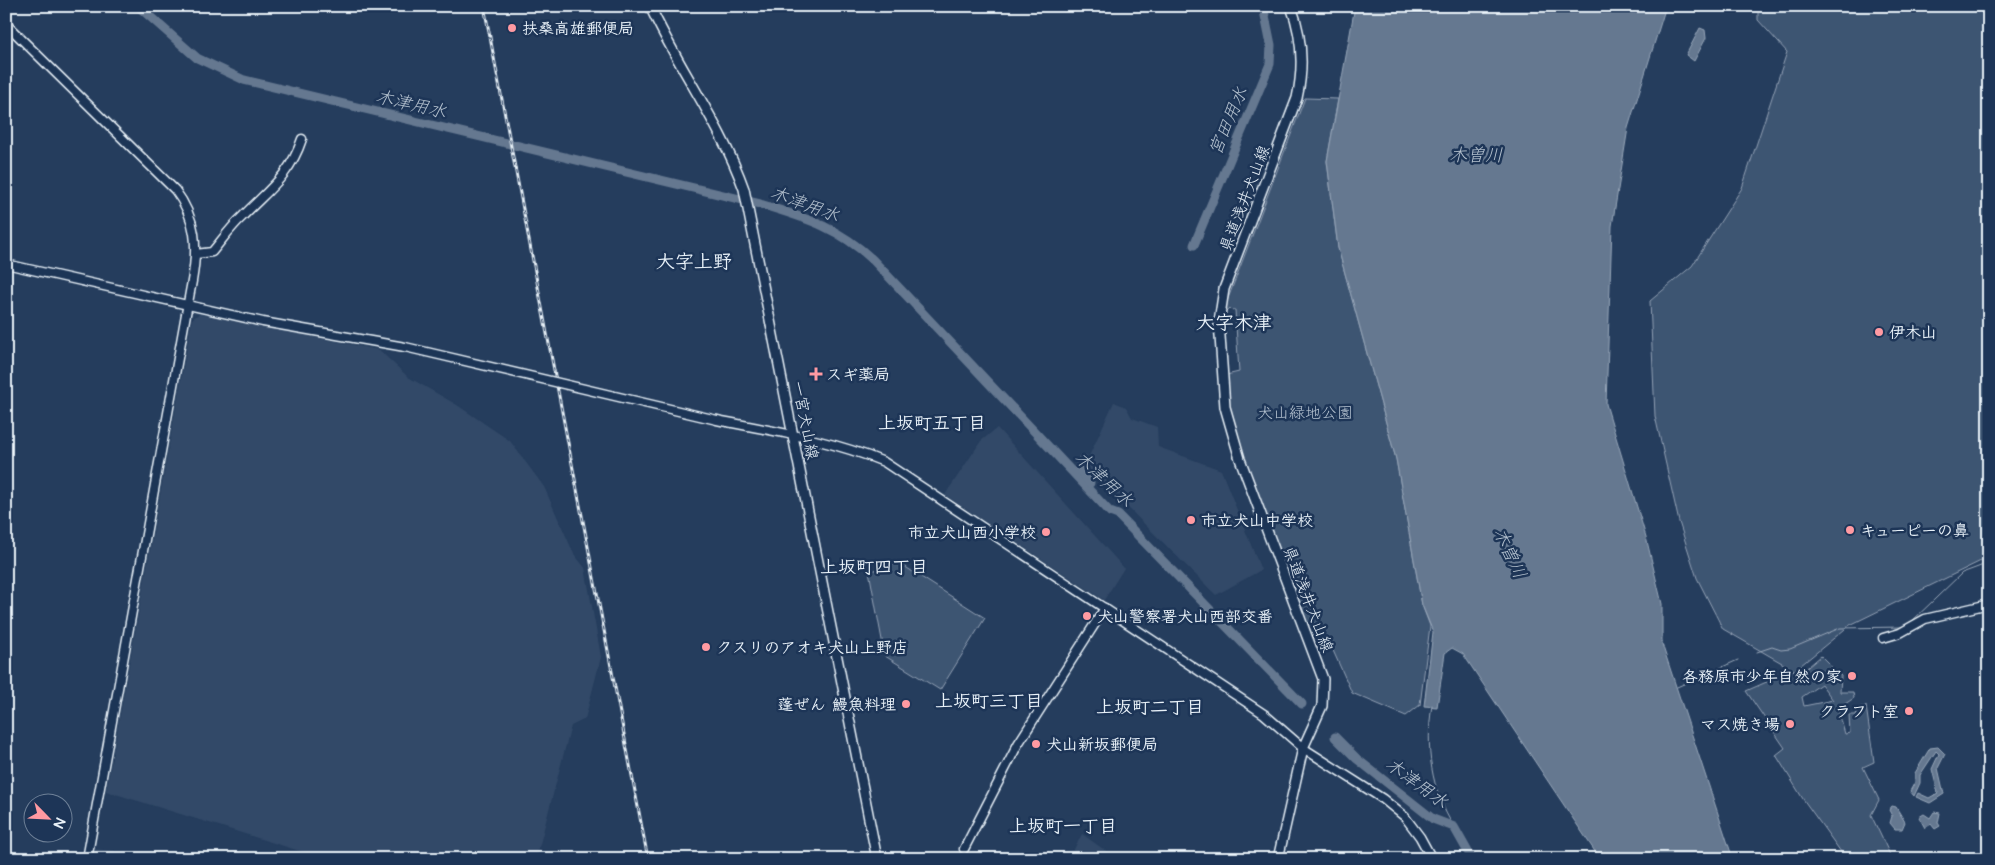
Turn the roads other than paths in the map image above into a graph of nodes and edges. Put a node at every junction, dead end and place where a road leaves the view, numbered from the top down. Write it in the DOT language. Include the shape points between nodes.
graph roads {
  1 [pos="650,6"];
  2 [pos="1290,6"];
  3 [pos="6,24"];
  4 [pos="302,139"];
  5 [pos="196,254"];
  6 [pos="6,264"];
  7 [pos="188,303"];
  8 [pos="794,436"];
  9 [pos="1989,604"];
  10 [pos="1105,608"];
  11 [pos="1882,638"];
  12 [pos="1303,748"];
  13 [pos="964,849"];
  14 [pos="87,859"];
  15 [pos="877,859"];
  16 [pos="1278,859"];
  17 [pos="1432,859"];
  1 -- 8 [label="main road, 一宮犬山線" via="662,34 729,153 744,189"];
  2 -- 12 [label="main road, 県道浅井犬山線" via="1299,35 1302,65 1297,98 1224,289 1219,322 1225,407 1240,459 1323,679 1322,706"];
  3 -- 5 [label="street" via="175,190 193,222"];
  4 -- 5 [label="street" via="290,168 282,177 212,252"];
  5 -- 7 [label="street"];
  6 -- 7 [label="street"];
  7 -- 8 [label="street, bridge" via="263,322 405,347"];
  7 -- 14 [label="street"];
  8 -- 10 [label="street" via="884,462"];
  8 -- 15 [label="main road, 一宮犬山線"];
  9 -- 11 [label="street" via="1926,618 1900,633"];
  10 -- 12 [label="street" via="1264,714"];
  10 -- 13 [label="street" via="1018,744"];
  12 -- 16 [label="main road, 県道浅井犬山線"];
  12 -- 17 [label="street" via="1397,811 1420,837"];
}
